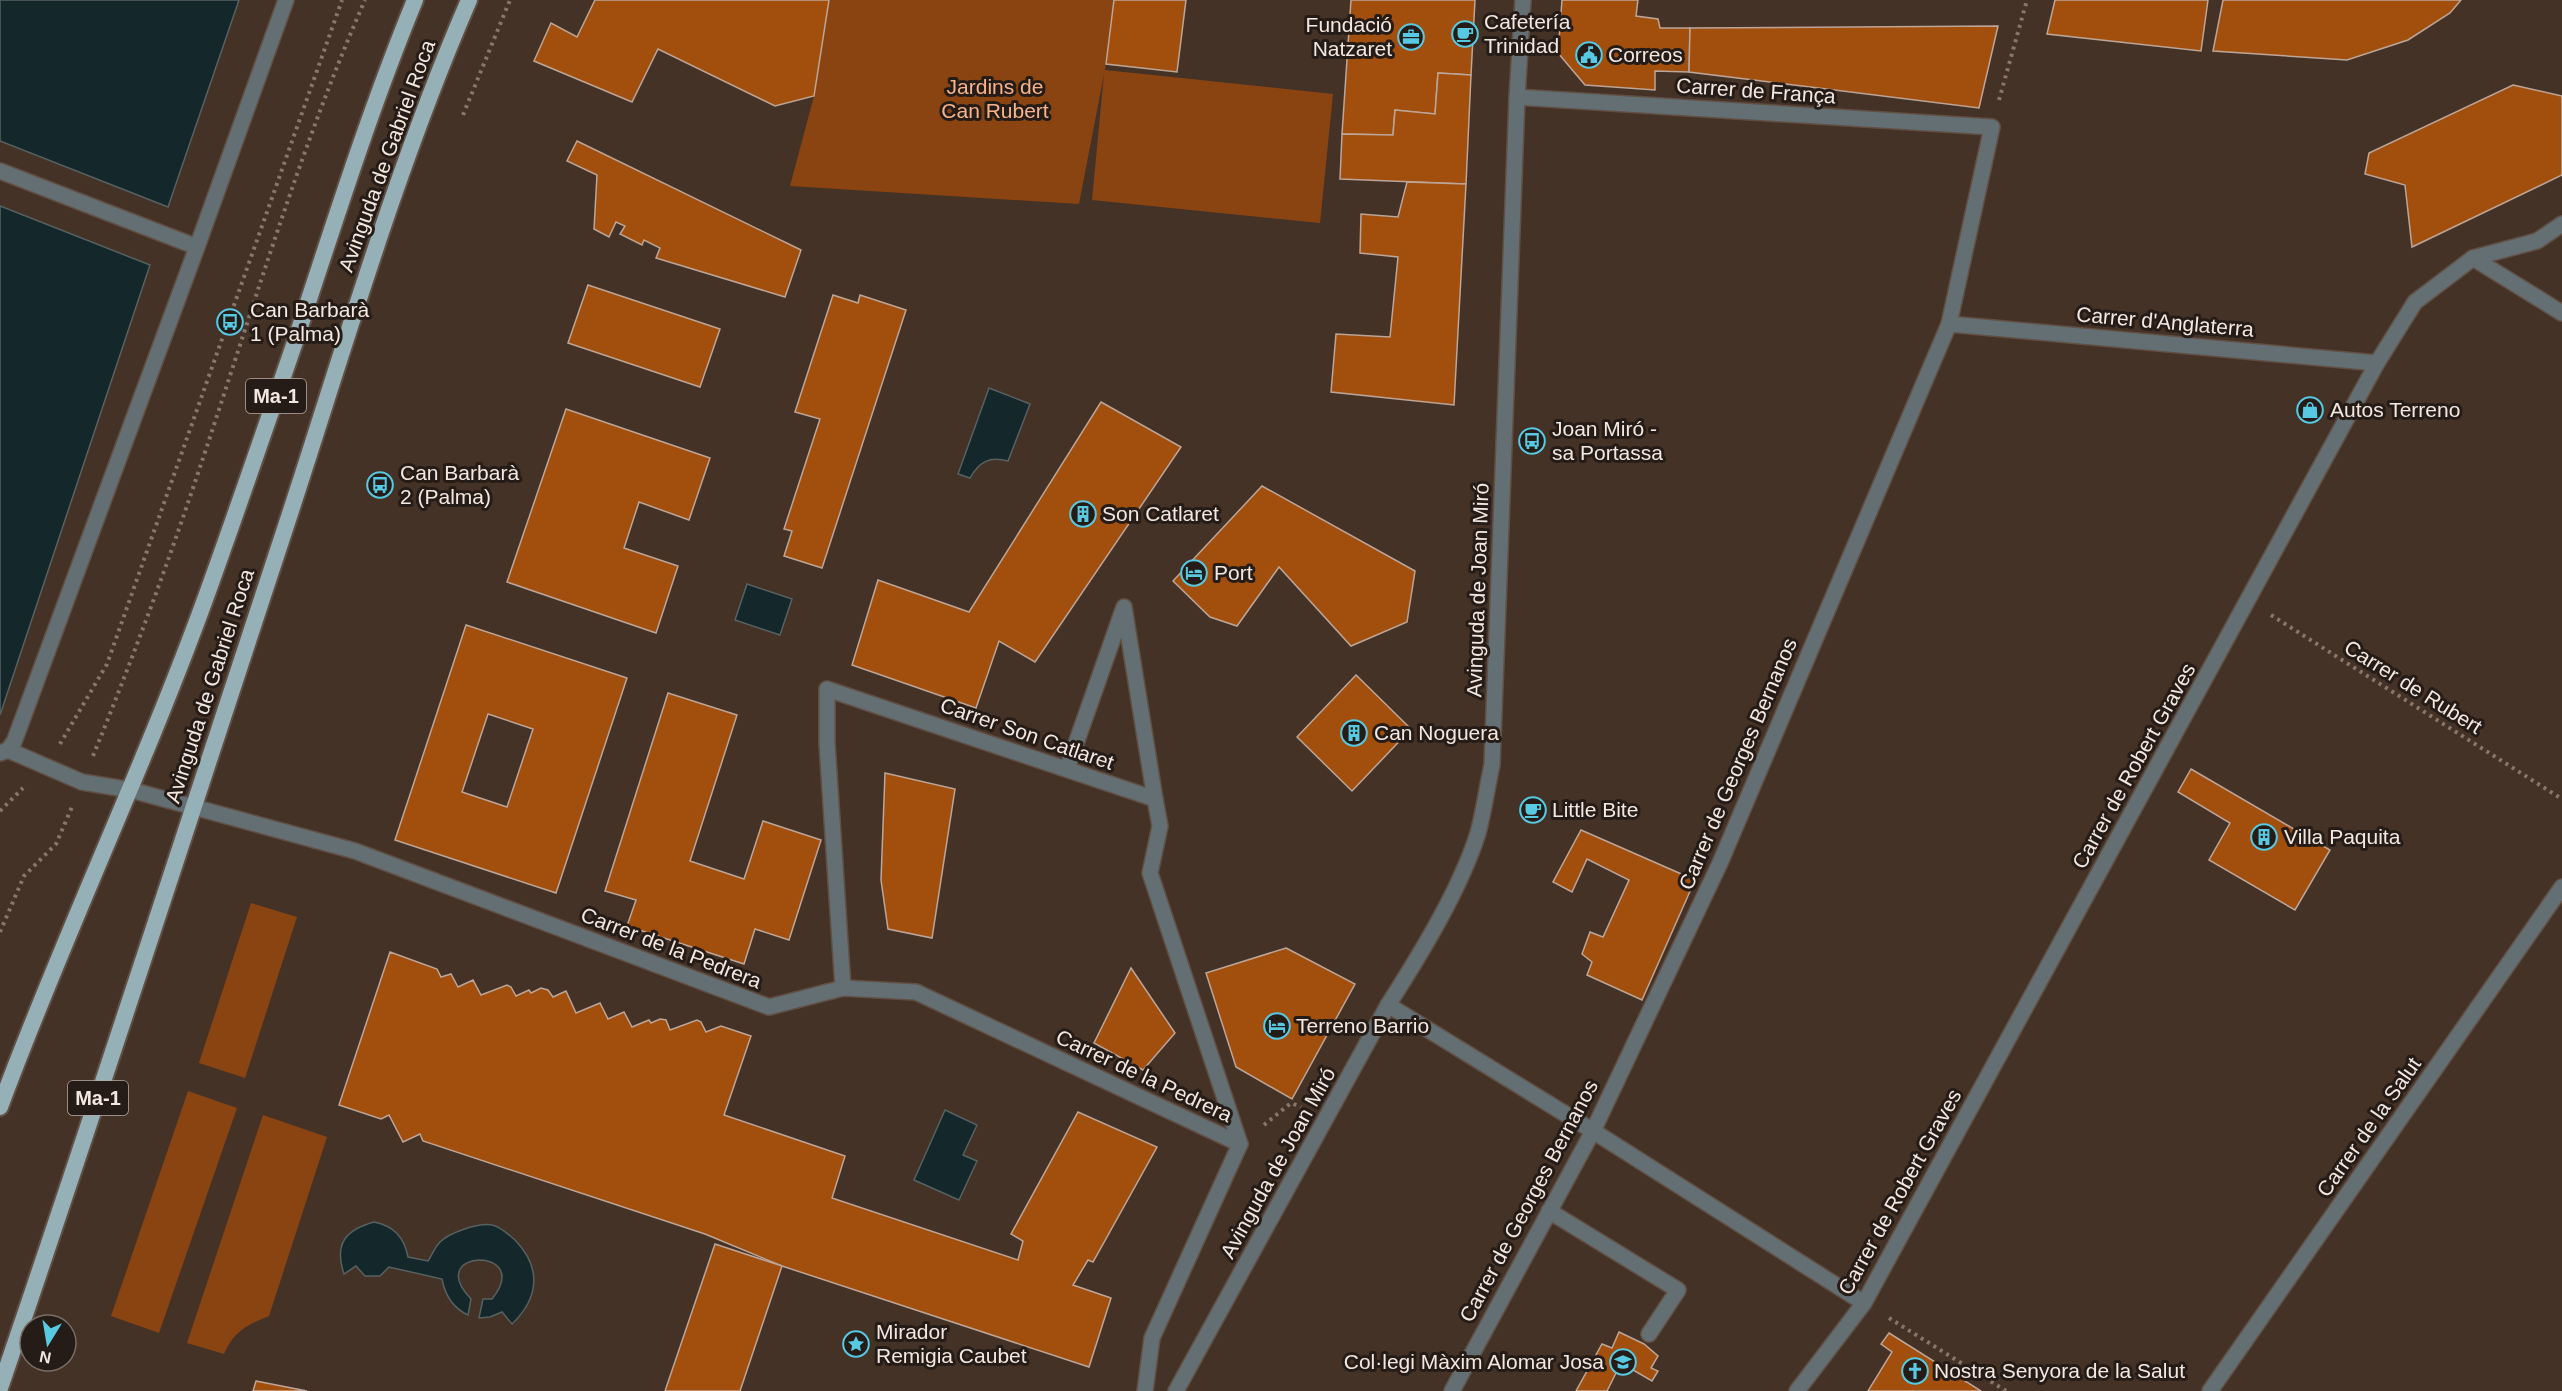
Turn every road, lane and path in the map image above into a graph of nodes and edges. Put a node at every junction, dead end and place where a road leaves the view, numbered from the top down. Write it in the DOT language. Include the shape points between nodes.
graph roads {
  1 [pos="286,0"];
  2 [pos="342,0"];
  3 [pos="365,0"];
  4 [pos="415,0"];
  5 [pos="469,0"];
  6 [pos="510,0"];
  7 [pos="1523,0"];
  8 [pos="2027,0"];
  9 [pos="1517,97"];
  10 [pos="464,115"];
  11 [pos="1992,127"];
  12 [pos="0,171"];
  13 [pos="2562,224"];
  14 [pos="197,247"];
  15 [pos="2473,258"];
  16 [pos="2562,313"];
  17 [pos="1949,324"];
  18 [pos="2377,363"];
  19 [pos="2248,601"];
  20 [pos="107,664"];
  21 [pos="4,752"];
  22 [pos="1067,769"];
  23 [pos="82,782"];
  24 [pos="131,790"];
  25 [pos="1155,799"];
  26 [pos="2562,799"];
  27 [pos="194,807"];
  28 [pos="2562,887"];
  29 [pos="0,932"];
  30 [pos="843,988"];
  31 [pos="1388,1005"];
  32 [pos="0,1107"];
  33 [pos="1326,1119"];
  34 [pos="1593,1131"];
  35 [pos="1240,1144"];
  36 [pos="1549,1211"];
  37 [pos="1864,1303"];
  38 [pos="1648,1334"];
  39 [pos="0,1388"];
  40 [pos="1144,1391"];
  41 [pos="1177,1391"];
  42 [pos="1452,1391"];
  43 [pos="1797,1391"];
  44 [pos="2006,1391"];
  45 [pos="2210,1391"];
  1 -- 14 [label="street"];
  2 -- 20 [label="path"];
  3 -- 23 [label="path" via="322,105 132,660"];
  4 -- 24 [label="highway, Avinguda de Gabriel Roca / Ma-1" via="381,82 206,597"];
  5 -- 27 [label="highway, Avinguda de Gabriel Roca / Ma-1" via="425,106"];
  6 -- 10 [label="path"];
  7 -- 9 [label="street, Avinguda de Joan Miró"];
  8 -- 11 [label="path"];
  9 -- 11 [label="street, Carrer de França"];
  9 -- 31 [label="street, Avinguda de Joan Miró" via="1492,765 1477,833 1454,889 1420,955"];
  11 -- 17 [label="street, Carrer de Georges Bernanos"];
  12 -- 14 [label="street"];
  13 -- 15 [label="street, Carrer de Robert Graves" via="2537,241"];
  14 -- 21 [label="street" via="14,742"];
  15 -- 16 [label="street"];
  15 -- 18 [label="street, Carrer de Robert Graves" via="2415,302"];
  17 -- 18 [label="street, Carrer d'Anglaterra"];
  17 -- 34 [label="street, Carrer de Georges Bernanos" via="1719,863"];
  18 -- 19 [label="street, Carrer de Robert Graves"];
  19 -- 26 [label="path, Carrer de Rubert"];
  19 -- 37 [label="street, Carrer de Robert Graves"];
  21 -- 23 [label="street, Carrer de la Pedrera"];
  22 -- 25 [label="street, Carrer Son Catlaret"];
  22 -- 25 [label="street" via="1124,607"];
  22 -- 30 [label="street, Carrer Son Catlaret" via="827,689"];
  23 -- 24 [label="street, Carrer de la Pedrera"];
  23 -- 29 [label="path" via="56,844 24,876"];
  24 -- 27 [label="street, Carrer de la Pedrera"];
  24 -- 32 [label="highway, Avinguda de Gabriel Roca / Ma-1" via="29,1028"];
  25 -- 35 [label="street" via="1160,826 1150,873"];
  27 -- 30 [label="street, Carrer de la Pedrera" via="356,851 769,1007"];
  27 -- 39 [label="highway, Avinguda de Gabriel Roca / Ma-1"];
  28 -- 45 [label="street, Carrer de la Salut"];
  30 -- 35 [label="street, Carrer de la Pedrera" via="916,992"];
  31 -- 33 [label="street, Avinguda de Joan Miró"];
  31 -- 34 [label="street"];
  33 -- 35 [label="path" via="1291,1103"];
  33 -- 41 [label="street, Avinguda de Joan Miró"];
  34 -- 36 [label="street, Carrer de Georges Bernanos"];
  34 -- 37 [label="street"];
  35 -- 40 [label="street, Carrer de la Pedrera" via="1152,1338"];
  36 -- 38 [label="street" via="1678,1290"];
  36 -- 42 [label="street, Carrer de Georges Bernanos"];
  37 -- 43 [label="street, Carrer de Robert Graves"];
  37 -- 44 [label="path"];
}
